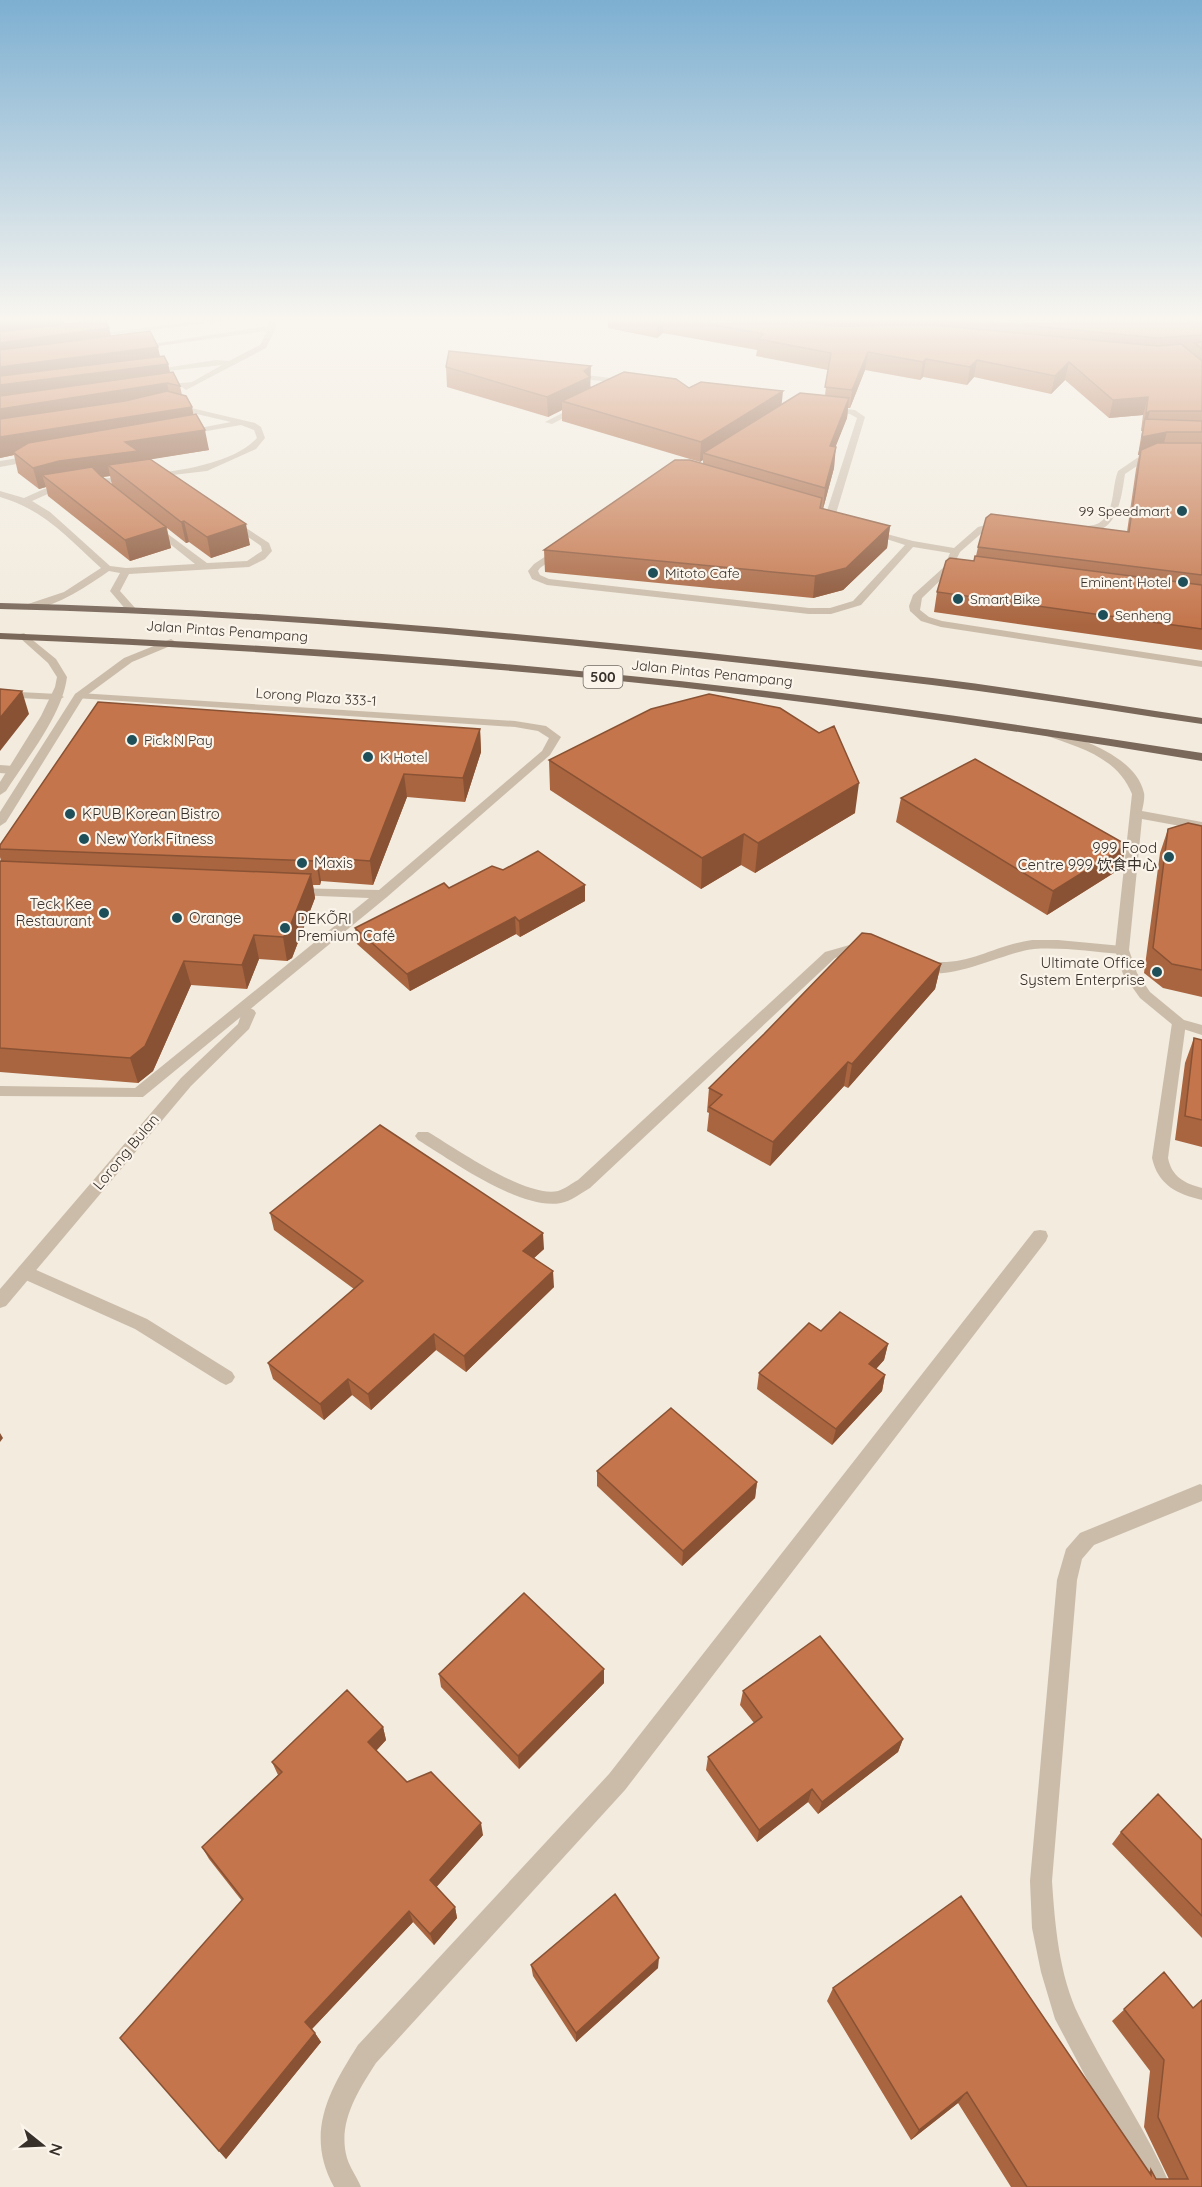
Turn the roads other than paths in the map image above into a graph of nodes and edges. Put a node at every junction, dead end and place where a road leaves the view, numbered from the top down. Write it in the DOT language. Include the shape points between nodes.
graph roads {
  1 [pos="234,421"];
  2 [pos="860,421"];
  3 [pos="240,423"];
  4 [pos="177,435"];
  5 [pos="1170,454"];
  6 [pos="49,456"];
  7 [pos="0,464"];
  8 [pos="179,473"];
  9 [pos="100,482"];
  10 [pos="181,486"];
  11 [pos="110,492"];
  12 [pos="0,494"];
  13 [pos="25,501"];
  14 [pos="219,512"];
  15 [pos="819,514"];
  16 [pos="148,522"];
  17 [pos="1015,523"];
  18 [pos="860,527"];
  19 [pos="1066,528"];
  20 [pos="911,544"];
  21 [pos="565,545"];
  22 [pos="956,551"];
  23 [pos="204,566"];
  24 [pos="107,568"];
  25 [pos="126,571"];
  26 [pos="0,606"];
  27 [pos="32,606"];
  28 [pos="131,609"];
  29 [pos="0,636"];
  30 [pos="24,636"];
  31 [pos="171,642"];
  32 [pos="1202,664"];
  33 [pos="0,694"];
  34 [pos="79,696"];
  35 [pos="58,697"];
  36 [pos="1202,721"];
  37 [pos="1043,731"];
  38 [pos="1202,758"];
  39 [pos="6,770"];
  40 [pos="0,791"];
  41 [pos="1136,814"];
  42 [pos="0,822"];
  43 [pos="1202,826"];
  44 [pos="286,891"];
  45 [pos="382,894"];
  46 [pos="1122,950"];
  47 [pos="882,954"];
  48 [pos="904,960"];
  49 [pos="242,1009"];
  50 [pos="1179,1023"];
  51 [pos="1202,1030"];
  52 [pos="0,1091"];
  53 [pos="423,1136"];
  54 [pos="1202,1194"];
  55 [pos="1040,1236"];
  56 [pos="25,1272"];
  57 [pos="0,1301"];
  58 [pos="226,1377"];
  59 [pos="1200,1493"];
  60 [pos="348,2187"];
  61 [pos="1158,2187"];
  1 -- 3 [label="street"];
  2 -- 15 [label="street" via="835,519"];
  3 -- 4 [label="street"];
  3 -- 8 [label="street" via="258,429 258,444 204,469"];
  5 -- 19 [label="street" via="1140,460 1121,473 1108,523 1090,530"];
  6 -- 7 [label="street"];
  8 -- 9 [label="street"];
  8 -- 10 [label="street"];
  9 -- 11 [label="street"];
  9 -- 13 [label="street" via="47,491"];
  12 -- 13 [label="street"];
  13 -- 24 [label="street" via="47,514"];
  14 -- 23 [label="street" via="266,545 267,551 249,564"];
  16 -- 23 [label="street"];
  17 -- 22 [label="street" via="981,529"];
  18 -- 20 [label="street"];
  20 -- 21 [label="street" via="857,603 820,611 547,582 536,577 533,571 537,566"];
  20 -- 22 [label="street"];
  22 -- 32 [label="street" via="954,569 917,597 915,611 925,619"];
  23 -- 25 [label="street"];
  24 -- 25 [label="street"];
  24 -- 27 [label="street" via="68,594"];
  25 -- 28 [label="street" via="115,591"];
  26 -- 27 [label="main road, Jalan Pintas Penampang / 500"];
  27 -- 28 [label="main road, Jalan Pintas Penampang / 500"];
  28 -- 36 [label="main road, Jalan Pintas Penampang / 500" via="479,633 646,649 934,682"];
  29 -- 30 [label="main road, Jalan Pintas Penampang / 500"];
  30 -- 31 [label="main road, Jalan Pintas Penampang / 500"];
  30 -- 35 [label="street" via="58,667 62,677"];
  31 -- 34 [label="street" via="128,660"];
  31 -- 37 [label="main road, Jalan Pintas Penampang / 500" via="438,661 665,683 824,700"];
  33 -- 35 [label="street"];
  34 -- 42 [label="street"];
  34 -- 45 [label="street, Lorong Plaza 333-1" via="515,724 550,731 555,737 546,753"];
  35 -- 39 [label="street"];
  37 -- 38 [label="main road, Jalan Pintas Penampang / 500"];
  37 -- 41 [label="street" via="1115,762 1128,772 1138,794"];
  39 -- 40 [label="street"];
  41 -- 43 [label="street"];
  41 -- 46 [label="street"];
  44 -- 45 [label="street"];
  45 -- 49 [label="street"];
  46 -- 48 [label="street" via="1019,946 965,967 946,969"];
  46 -- 50 [label="street" via="1130,974 1145,995"];
  47 -- 53 [label="street" via="853,948 830,955 584,1184 560,1198 539,1199 520,1192"];
  49 -- 52 [label="street" via="138,1093"];
  49 -- 56 [label="street, Lorong Bulan" via="249,1013 244,1026 186,1082"];
  50 -- 51 [label="street"];
  50 -- 54 [label="street" via="1161,1171 1184,1190"];
  55 -- 60 [label="street" via="617,1782 367,2055 345,2087 333,2125 334,2156"];
  56 -- 57 [label="street, Lorong Bulan"];
  56 -- 58 [label="street" via="141,1324"];
  59 -- 61 [label="street" via="1087,1539 1073,1555 1067,1580 1041,1881 1046,1939 1067,2019"];
}
